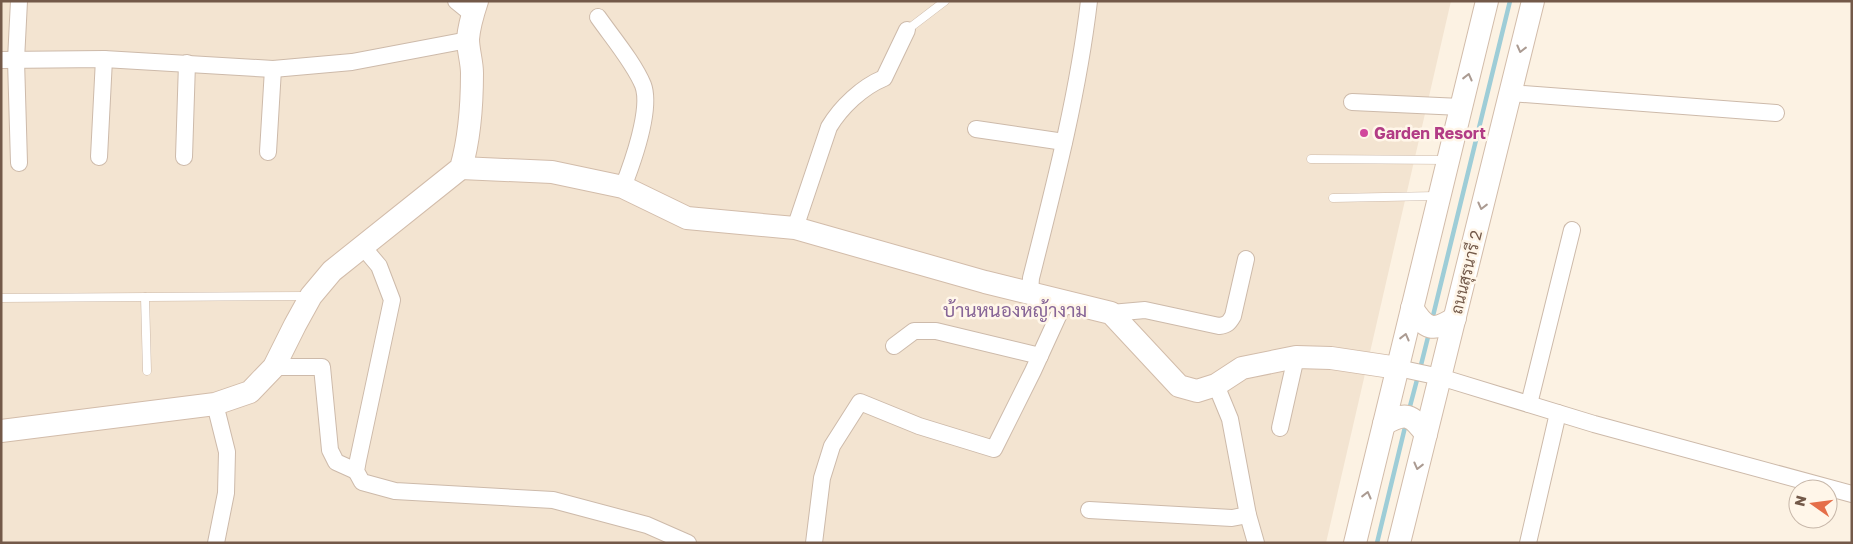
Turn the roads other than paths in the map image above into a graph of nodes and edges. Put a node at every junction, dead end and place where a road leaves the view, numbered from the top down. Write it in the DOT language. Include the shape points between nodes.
graph roads {
  1 [pos="19,1"];
  2 [pos="945,1"];
  3 [pos="1089,1"];
  4 [pos="1487,1"];
  5 [pos="1533,1"];
  6 [pos="468,5"];
  7 [pos="598,17"];
  8 [pos="907,30"];
  9 [pos="468,40"];
  10 [pos="9,60"];
  11 [pos="104,60"];
  12 [pos="187,63"];
  13 [pos="273,69"];
  14 [pos="1510,93"];
  15 [pos="1352,102"];
  16 [pos="1461,107"];
  17 [pos="1776,113"];
  18 [pos="976,129"];
  19 [pos="1064,142"];
  20 [pos="268,152"];
  21 [pos="100,157"];
  22 [pos="184,157"];
  23 [pos="1311,159"];
  24 [pos="1448,160"];
  25 [pos="19,163"];
  26 [pos="461,168"];
  27 [pos="624,187"];
  28 [pos="1440,196"];
  29 [pos="1333,198"];
  30 [pos="795,228"];
  31 [pos="1572,230"];
  32 [pos="363,247"];
  33 [pos="1246,259"];
  34 [pos="1030,292"];
  35 [pos="312,296"];
  36 [pos="145,297"];
  37 [pos="1,298"];
  38 [pos="1066,301"];
  39 [pos="1111,313"];
  40 [pos="1416,314"];
  41 [pos="1449,322"];
  42 [pos="894,346"];
  43 [pos="1040,356"];
  44 [pos="1296,357"];
  45 [pos="274,367"];
  46 [pos="1403,369"];
  47 [pos="147,372"];
  48 [pos="1435,376"];
  49 [pos="1216,385"];
  50 [pos="215,404"];
  51 [pos="1529,404"];
  52 [pos="1558,413"];
  53 [pos="1390,421"];
  54 [pos="1280,428"];
  55 [pos="1422,429"];
  56 [pos="1,431"];
  57 [pos="356,471"];
  58 [pos="1852,494"];
  59 [pos="1089,510"];
  60 [pos="1248,515"];
  61 [pos="216,543"];
  62 [pos="688,543"];
  63 [pos="814,543"];
  64 [pos="1256,543"];
  65 [pos="1355,543"];
  66 [pos="1399,543"];
  67 [pos="1528,543"];
  1 -- 10 [label="street"];
  2 -- 8 [label="lane"];
  3 -- 19 [label="street"];
  16 -- 4 [label="street, one-way"];
  5 -- 14 [label="street, ถนนสุรนารี 2, one-way"];
  6 -- 9 [label="street"];
  7 -- 27 [label="street" via="636,73 645,94 637,146"];
  8 -- 30 [label="street" via="884,78 870,84 828,127"];
  9 -- 13 [label="street" via="352,62"];
  9 -- 26 [label="street" via="472,72 471,123"];
  10 -- 11 [label="street"];
  10 -- 25 [label="street"];
  11 -- 12 [label="street"];
  11 -- 21 [label="street"];
  12 -- 13 [label="street"];
  12 -- 22 [label="street"];
  13 -- 20 [label="street"];
  14 -- 17 [label="street"];
  14 -- 41 [label="street, ถนนสุรนารี 2, one-way"];
  15 -- 16 [label="street"];
  16 -- 24 [label="street"];
  18 -- 19 [label="street"];
  19 -- 34 [label="street"];
  23 -- 24 [label="lane"];
  24 -- 28 [label="street"];
  26 -- 27 [label="street" via="552,172"];
  26 -- 32 [label="street"];
  27 -- 30 [label="street" via="686,218"];
  28 -- 29 [label="lane"];
  28 -- 40 [label="street"];
  30 -- 34 [label="street"];
  31 -- 51 [label="street"];
  32 -- 35 [label="street" via="332,271"];
  32 -- 57 [label="street" via="379,266 392,300"];
  33 -- 39 [label="street" via="1233,316 1225,325 1145,310"];
  34 -- 38 [label="street"];
  35 -- 36 [label="lane"];
  35 -- 45 [label="street"];
  36 -- 37 [label="lane"];
  36 -- 47 [label="lane"];
  38 -- 39 [label="street"];
  38 -- 43 [label="street"];
  39 -- 49 [label="street" via="1179,386 1197,391"];
  40 -- 41 [label="street" via="1425,325 1433,328"];
  46 -- 40 [label="street, one-way"];
  41 -- 48 [label="street, ถนนสุรนารี 2"];
  42 -- 43 [label="street" via="914,331 936,331"];
  43 -- 63 [label="street" via="994,449 919,426 860,402 832,446 822,478"];
  44 -- 46 [label="street" via="1331,358"];
  44 -- 49 [label="street" via="1242,368"];
  44 -- 54 [label="street"];
  45 -- 50 [label="street" via="250,392"];
  45 -- 57 [label="street" via="322,367 330,450 336,462"];
  46 -- 48 [label="street"];
  46 -- 53 [label="street"];
  48 -- 51 [label="street"];
  48 -- 55 [label="street, ถนนสุรนารี 2"];
  49 -- 60 [label="street" via="1230,419"];
  50 -- 56 [label="street"];
  50 -- 61 [label="street" via="227,452 226,493"];
  51 -- 52 [label="street"];
  52 -- 58 [label="street"];
  52 -- 67 [label="street"];
  53 -- 55 [label="street" via="1408,416"];
  65 -- 53 [label="street, one-way"];
  55 -- 66 [label="street, ถนนสุรนารี 2, one-way"];
  57 -- 62 [label="street" via="362,482 395,491 553,500 647,526"];
  59 -- 60 [label="street" via="1232,518"];
  60 -- 64 [label="street"];
}
